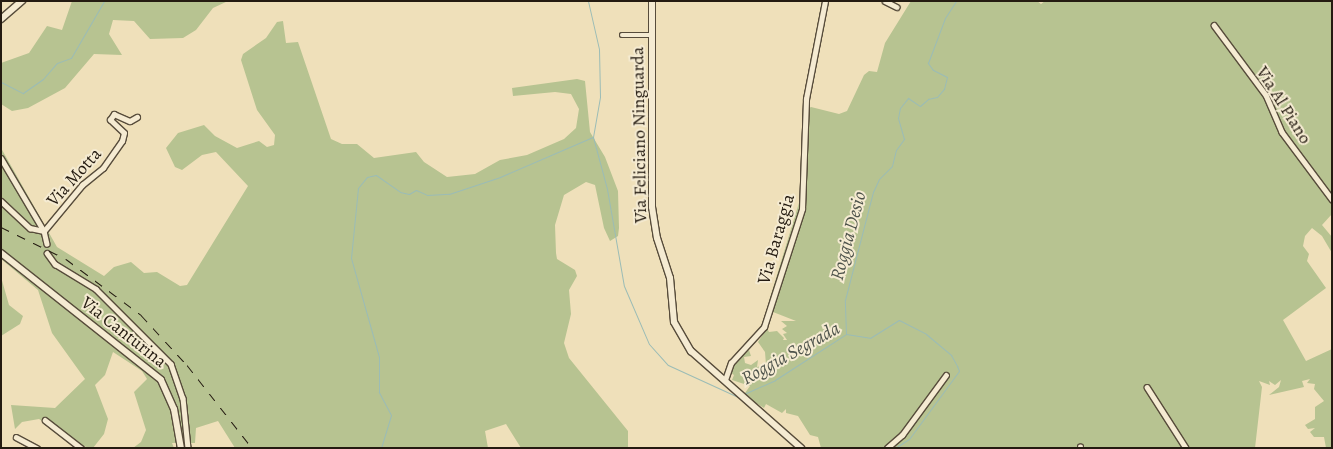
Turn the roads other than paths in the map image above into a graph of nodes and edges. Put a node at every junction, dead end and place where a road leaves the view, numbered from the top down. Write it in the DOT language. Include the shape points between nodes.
graph roads {
  1 [pos="22,1"];
  2 [pos="652,1"];
  3 [pos="825,1"];
  4 [pos="885,1"];
  5 [pos="15,4"];
  6 [pos="897,7"];
  7 [pos="1,19"];
  8 [pos="1214,25"];
  9 [pos="622,35"];
  10 [pos="652,35"];
  11 [pos="136,117"];
  12 [pos="1,158"];
  13 [pos="1332,199"];
  14 [pos="1,201"];
  15 [pos="44,231"];
  16 [pos="47,244"];
  17 [pos="1,253"];
  18 [pos="47,253"];
  19 [pos="946,375"];
  20 [pos="725,380"];
  21 [pos="1147,387"];
  22 [pos="45,420"];
  23 [pos="16,437"];
  24 [pos="36,448"];
  25 [pos="81,448"];
  26 [pos="181,448"];
  27 [pos="188,448"];
  28 [pos="801,448"];
  29 [pos="887,448"];
  30 [pos="1186,448"];
  1 -- 5 [label="street"];
  2 -- 10 [label="street, Via Feliciano Ninguarda"];
  3 -- 20 [label="street, Via Baraggia" via="806,99 802,209 764,327 731,363"];
  4 -- 6 [label="street"];
  5 -- 7 [label="street"];
  8 -- 13 [label="street, Via Al Piano" via="1266,96 1282,132"];
  9 -- 10 [label="street"];
  10 -- 20 [label="street, Via Feliciano Ninguarda" via="652,206 657,238 670,278 674,322 691,351"];
  11 -- 15 [label="street, Via Motta" via="130,121 114,114 110,120 124,133 122,142 104,168 82,185"];
  12 -- 15 [label="street"];
  14 -- 15 [label="street" via="30,228"];
  15 -- 16 [label="street"];
  17 -- 26 [label="street, Via Canturina" via="161,380 174,410"];
  18 -- 27 [label="street" via="55,264 96,289 171,364 183,398"];
  19 -- 29 [label="street" via="902,435"];
  20 -- 28 [label="street, Via Feliciano Ninguarda"];
  21 -- 30 [label="street"];
  22 -- 25 [label="street"];
  23 -- 24 [label="street"];
}
